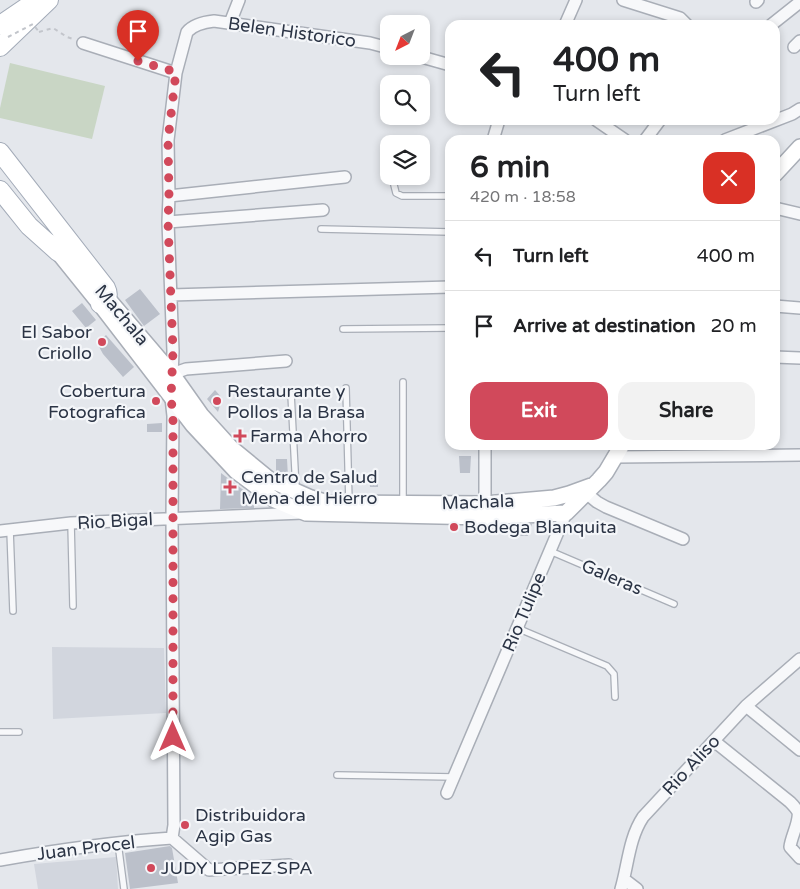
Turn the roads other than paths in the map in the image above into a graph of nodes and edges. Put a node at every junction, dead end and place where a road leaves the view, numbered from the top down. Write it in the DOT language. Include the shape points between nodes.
graph roads {
  1 [pos="37,0"];
  2 [pos="50,0"];
  3 [pos="239,0"];
  4 [pos="576,0"];
  5 [pos="623,0"];
  6 [pos="800,2"];
  7 [pos="567,20"];
  8 [pos="682,20"];
  9 [pos="777,20"];
  10 [pos="230,23"];
  11 [pos="3,36"];
  12 [pos="83,43"];
  13 [pos="380,46"];
  14 [pos="430,59"];
  15 [pos="445,64"];
  16 [pos="176,72"];
  17 [pos="800,109"];
  18 [pos="780,119"];
  19 [pos="603,125"];
  20 [pos="764,125"];
  21 [pos="618,135"];
  22 [pos="738,135"];
  23 [pos="800,147"];
  24 [pos="0,152"];
  25 [pos="0,166"];
  26 [pos="780,169"];
  27 [pos="345,177"];
  28 [pos="0,179"];
  29 [pos="394,185"];
  30 [pos="0,190"];
  31 [pos="169,196"];
  32 [pos="445,196"];
  33 [pos="780,209"];
  34 [pos="323,210"];
  35 [pos="800,214"];
  36 [pos="168,222"];
  37 [pos="322,229"];
  38 [pos="445,232"];
  39 [pos="58,252"];
  40 [pos="445,287"];
  41 [pos="171,295"];
  42 [pos="104,301"];
  43 [pos="780,306"];
  44 [pos="800,308"];
  45 [pos="445,328"];
  46 [pos="343,329"];
  47 [pos="780,357"];
  48 [pos="800,358"];
  49 [pos="286,361"];
  50 [pos="172,374"];
  51 [pos="403,382"];
  52 [pos="346,388"];
  53 [pos="291,394"];
  54 [pos="171,398"];
  55 [pos="485,450"];
  56 [pos="618,451"];
  57 [pos="800,455"];
  58 [pos="590,489"];
  59 [pos="296,492"];
  60 [pos="311,498"];
  61 [pos="350,503"];
  62 [pos="402,503"];
  63 [pos="485,510"];
  64 [pos="306,513"];
  65 [pos="566,513"];
  66 [pos="172,518"];
  67 [pos="71,523"];
  68 [pos="5,530"];
  69 [pos="683,539"];
  70 [pos="550,551"];
  71 [pos="674,604"];
  72 [pos="73,606"];
  73 [pos="13,611"];
  74 [pos="517,628"];
  75 [pos="800,659"];
  76 [pos="615,697"];
  77 [pos="746,706"];
  78 [pos="0,732"];
  79 [pos="19,732"];
  80 [pos="714,741"];
  81 [pos="800,750"];
  82 [pos="337,776"];
  83 [pos="454,777"];
  84 [pos="447,794"];
  85 [pos="172,838"];
  86 [pos="118,843"];
  87 [pos="800,858"];
  88 [pos="0,860"];
  89 [pos="289,865"];
  90 [pos="623,884"];
  91 [pos="124,889"];
  92 [pos="637,889"];
  1 -- 11 [label="main road"];
  2 -- 11 [label="main road"];
  3 -- 10 [label="street"];
  4 -- 7 [label="street"];
  5 -- 8 [label="street"];
  6 -- 9 [label="street"];
  10 -- 13 [label="street, Belen Historico"];
  10 -- 16 [label="street, Belen Historico" via="214,21 191,27"];
  12 -- 16 [label="street"];
  14 -- 15 [label="street"];
  16 -- 31 [label="street" via="168,140"];
  17 -- 18 [label="street"];
  19 -- 21 [label="street"];
  20 -- 22 [label="street"];
  23 -- 26 [label="main road"];
  24 -- 42 [label="main road" via="102,282 108,292"];
  25 -- 42 [label="main road, Machala"];
  27 -- 31 [label="street"];
  28 -- 39 [label="main road, Machala"];
  29 -- 32 [label="lane" via="396,193 402,196"];
  30 -- 39 [label="main road" via="29,226"];
  31 -- 36 [label="street"];
  33 -- 35 [label="street"];
  34 -- 36 [label="street"];
  36 -- 41 [label="street"];
  37 -- 38 [label="lane"];
  39 -- 42 [label="main road, Machala"];
  40 -- 41 [label="street"];
  41 -- 50 [label="street"];
  42 -- 50 [label="main road, Machala"];
  42 -- 54 [label="main road, Machala"];
  43 -- 44 [label="street"];
  45 -- 46 [label="lane"];
  47 -- 48 [label="street"];
  49 -- 50 [label="street" via="186,369"];
  50 -- 54 [label="street"];
  50 -- 59 [label="main road, Machala" via="201,415 231,448 270,480"];
  51 -- 62 [label="lane"];
  52 -- 61 [label="lane"];
  53 -- 59 [label="lane"];
  54 -- 64 [label="main road, Machala" via="236,471 274,500"];
  54 -- 66 [label="street"];
  55 -- 63 [label="street"];
  56 -- 57 [label="street"];
  56 -- 58 [label="main road, Rio Tulipe" via="606,472"];
  58 -- 63 [label="main road, Machala"];
  58 -- 65 [label="main road, Rio Tulipe"];
  58 -- 69 [label="street" via="597,502 606,507"];
  59 -- 60 [label="main road, Machala"];
  60 -- 61 [label="main road, Machala" via="328,503"];
  60 -- 64 [label="street"];
  61 -- 62 [label="main road, Machala"];
  62 -- 63 [label="main road, Machala"];
  63 -- 64 [label="main road, Machala"];
  63 -- 65 [label="main road, Machala"];
  64 -- 66 [label="street, Rio Bigal"];
  65 -- 70 [label="street, Rio Tulipe"];
  66 -- 67 [label="street, Rio Bigal"];
  66 -- 85 [label="street"];
  67 -- 68 [label="street, Rio Bigal"];
  67 -- 72 [label="lane"];
  68 -- 73 [label="lane"];
  70 -- 71 [label="lane, Galeras"];
  70 -- 74 [label="street, Rio Tulipe"];
  74 -- 76 [label="lane" via="607,666 614,674"];
  74 -- 83 [label="street, Rio Tulipe"];
  75 -- 77 [label="street, Rio Aliso"];
  77 -- 80 [label="street, Rio Aliso"];
  77 -- 81 [label="street"];
  78 -- 79 [label="lane"];
  80 -- 87 [label="street" via="796,808 799,820 790,847"];
  80 -- 90 [label="street, Rio Aliso" via="637,826"];
  82 -- 83 [label="lane"];
  83 -- 84 [label="street, Rio Tulipe"];
  85 -- 86 [label="street, Juan Procel"];
  85 -- 89 [label="street" via="209,870"];
  86 -- 88 [label="street, Juan Procel"];
  86 -- 91 [label="lane"];
  90 -- 92 [label="street, Rio Aliso"];
}
